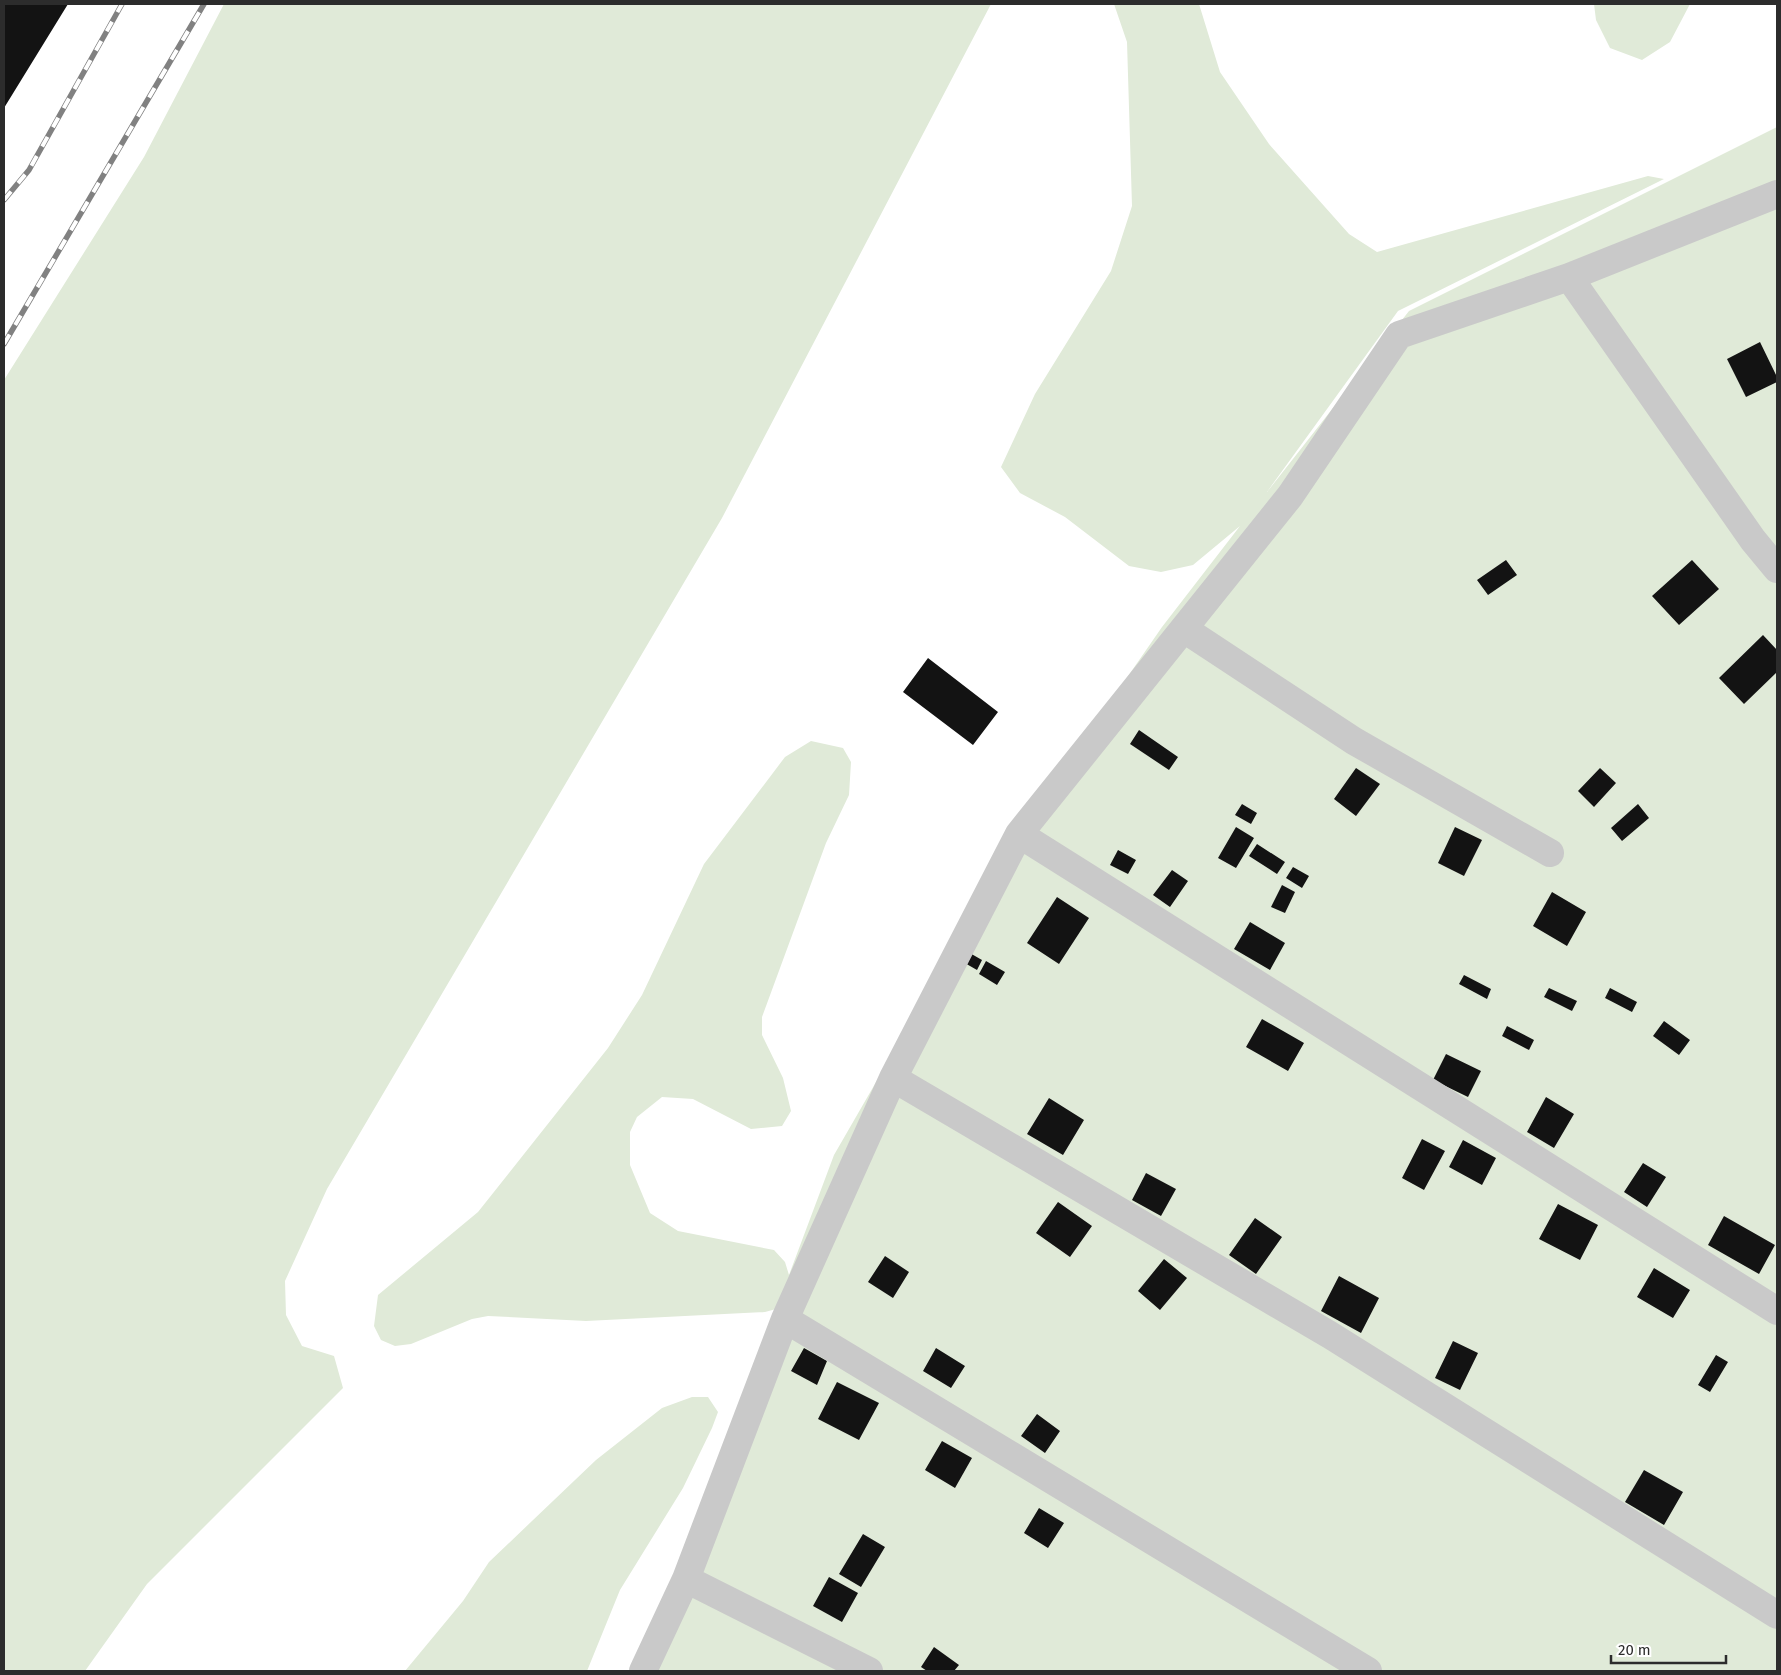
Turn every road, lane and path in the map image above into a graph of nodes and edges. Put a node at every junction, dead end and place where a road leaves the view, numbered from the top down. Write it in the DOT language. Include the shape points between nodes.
graph roads {
  1 [pos="1777,194"];
  2 [pos="1569,277"];
  3 [pos="1777,569"];
  4 [pos="1184,629"];
  5 [pos="1019,834"];
  6 [pos="1550,852"];
  7 [pos="894,1078"];
  8 [pos="1777,1310"];
  9 [pos="786,1319"];
  10 [pos="686,1579"];
  11 [pos="1777,1615"];
  12 [pos="643,1671"];
  13 [pos="869,1671"];
  14 [pos="1368,1671"];
  1 -- 2 [label="street"];
  2 -- 3 [label="street" via="1753,540"];
  2 -- 4 [label="street" via="1399,335 1290,496"];
  4 -- 5 [label="street"];
  4 -- 6 [label="street" via="1354,741"];
  5 -- 7 [label="street"];
  5 -- 8 [label="street"];
  7 -- 9 [label="street"];
  7 -- 11 [label="street" via="1330,1335"];
  9 -- 10 [label="street"];
  9 -- 14 [label="street"];
  10 -- 12 [label="street"];
  10 -- 13 [label="street"];
}
